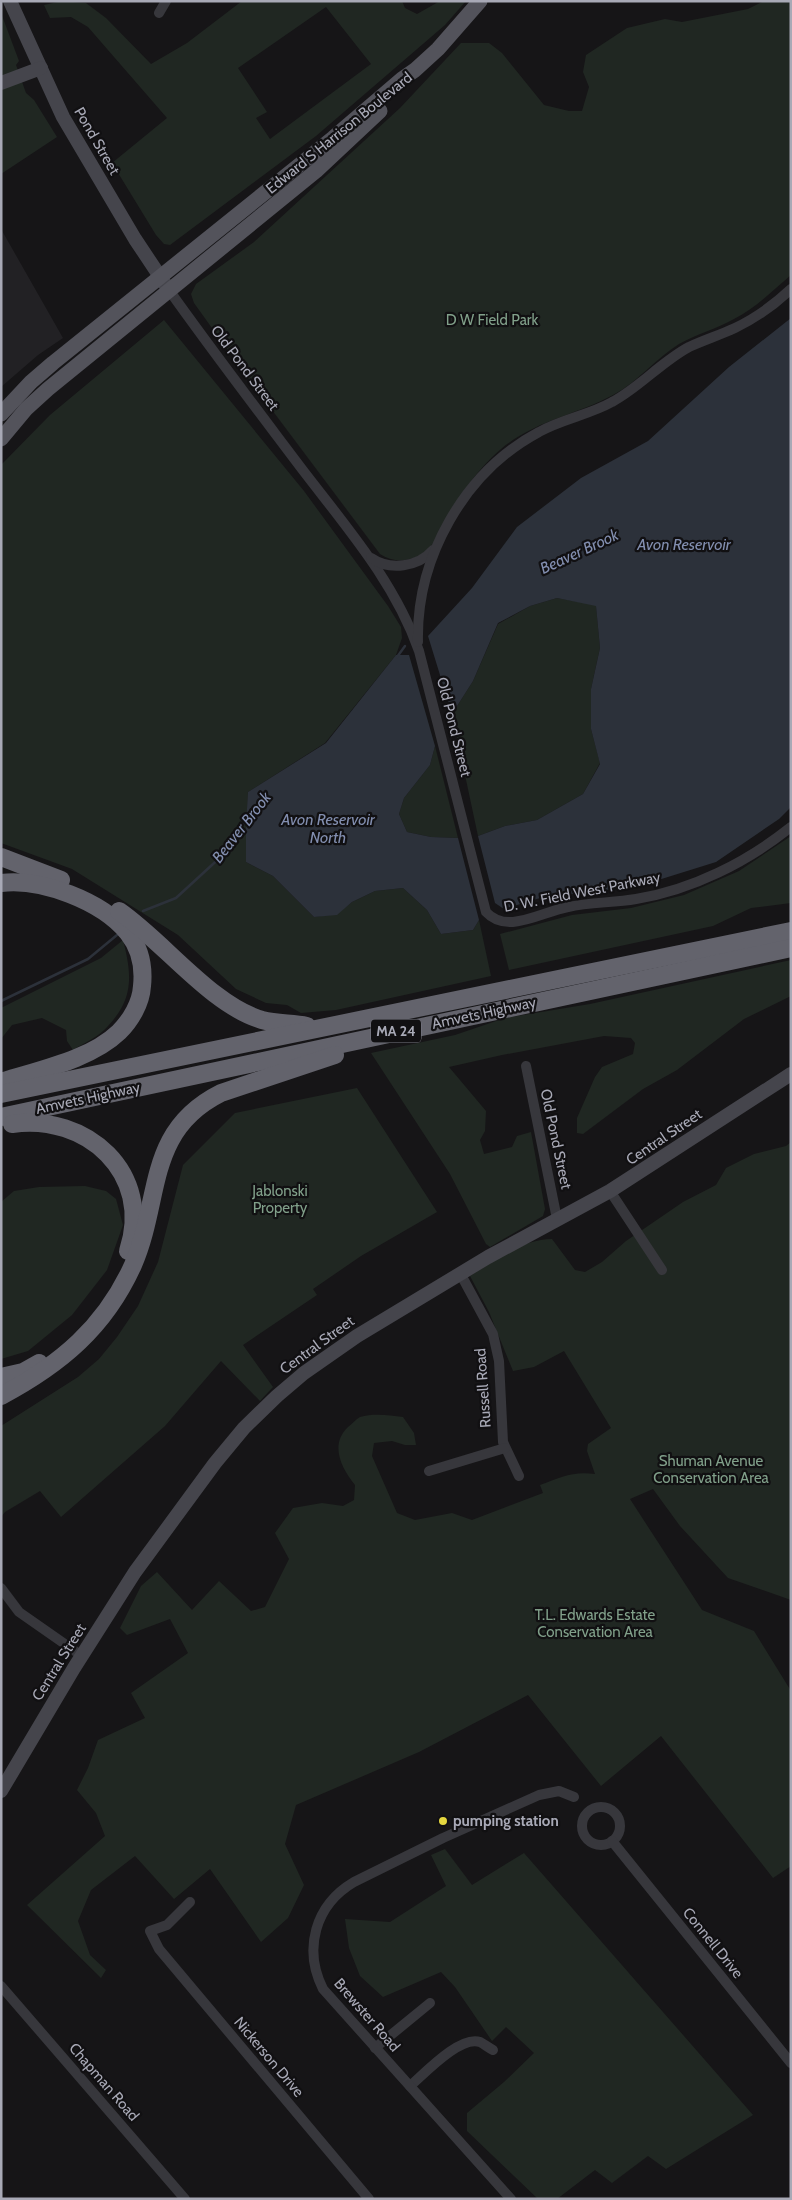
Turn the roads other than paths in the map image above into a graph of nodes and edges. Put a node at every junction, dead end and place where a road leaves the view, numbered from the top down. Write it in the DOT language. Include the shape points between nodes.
graph roads {
  1 [pos="10,1"];
  2 [pos="166,1"];
  3 [pos="480,1"];
  4 [pos="159,12"];
  5 [pos="41,68"];
  6 [pos="415,70"];
  7 [pos="1,83"];
  8 [pos="160,277"];
  9 [pos="791,289"];
  10 [pos="169,290"];
  11 [pos="1,414"];
  12 [pos="1,439"];
  13 [pos="435,548"];
  14 [pos="370,558"];
  15 [pos="419,651"];
  16 [pos="791,827"];
  17 [pos="1,857"];
  18 [pos="1,883"];
  19 [pos="486,912"];
  20 [pos="791,931"];
  21 [pos="791,948"];
  22 [pos="323,1028"];
  23 [pos="382,1034"];
  24 [pos="526,1066"];
  25 [pos="791,1074"];
  26 [pos="1,1082"];
  27 [pos="1,1094"];
  28 [pos="1,1117"];
  29 [pos="1,1124"];
  30 [pos="610,1191"];
  31 [pos="557,1219"];
  32 [pos="662,1270"];
  33 [pos="460,1274"];
  34 [pos="1,1377"];
  35 [pos="1,1396"];
  36 [pos="505,1448"];
  37 [pos="429,1471"];
  38 [pos="519,1476"];
  39 [pos="1,1588"];
  40 [pos="82,1656"];
  41 [pos="1,1791"];
  42 [pos="574,1797"];
  43 [pos="612,1841"];
  44 [pos="190,1902"];
  45 [pos="1,1986"];
  46 [pos="430,2003"];
  47 [pos="375,2048"];
  48 [pos="493,2050"];
  49 [pos="791,2063"];
  50 [pos="410,2086"];
  51 [pos="185,2199"];
  52 [pos="369,2199"];
  53 [pos="511,2199"];
  1 -- 5 [label="street, Pond Street"];
  2 -- 4 [label="street"];
  3 -- 6 [label="main road"];
  5 -- 7 [label="street"];
  5 -- 8 [label="street, Pond Street" via="63,117"];
  6 -- 8 [label="main road, Edward S Harrison Boulevard"];
  6 -- 10 [label="main road, Edward S Harrison Boulevard" via="406,84 316,171"];
  8 -- 10 [label="street, Pond Street"];
  8 -- 11 [label="main road, Edward S Harrison Boulevard" via="46,370"];
  9 -- 13 [label="street" via="745,323 678,353 611,403 540,431 513,447 463,499"];
  10 -- 12 [label="main road, Edward S Harrison Boulevard" via="48,389"];
  10 -- 14 [label="street, Old Pond Street"];
  13 -- 14 [label="street" via="418,562 401,566 383,564"];
  13 -- 15 [label="street" via="419,613"];
  14 -- 15 [label="street, Old Pond Street" via="404,614"];
  15 -- 19 [label="street, Old Pond Street"];
  16 -- 19 [label="street, D. W. Field West Parkway" via="727,868 659,894 566,907 510,923 493,919"];
  17 -- 22 [label="highway" via="105,902 136,924 235,1008 268,1022"];
  18 -- 26 [label="highway" via="25,882 50,887 106,914 134,942 141,959 143,980 135,1010 120,1031 106,1043 92,1051"];
  20 -- 22 [label="highway, Amvets Highway / MA 24"];
  21 -- 23 [label="highway, Amvets Highway / MA 24"];
  22 -- 27 [label="highway, Amvets Highway / MA 24"];
  23 -- 28 [label="highway, Amvets Highway / MA 24"];
  23 -- 35 [label="highway" via="356,1049 221,1093 204,1102 180,1123 164,1152 139,1248 114,1300 88,1333 62,1358"];
  24 -- 31 [label="street, Old Pond Street"];
  25 -- 30 [label="street, Central Street"];
  29 -- 34 [label="highway" via="50,1123 79,1132 93,1141 120,1169 134,1214 126,1257 89,1319 45,1359 23,1372"];
  30 -- 31 [label="street, Central Street"];
  30 -- 32 [label="street"];
  31 -- 33 [label="street, Central Street"];
  33 -- 36 [label="street, Russell Road" via="495,1340"];
  33 -- 40 [label="street, Central Street" via="338,1348 286,1387 258,1414 193,1492 135,1572"];
  36 -- 37 [label="street"];
  36 -- 38 [label="street, Russell Road"];
  39 -- 40 [label="street" via="32,1624"];
  40 -- 41 [label="street, Central Street"];
  42 -- 47 [label="street, Brewster Road" via="552,1792 534,1798 354,1882 331,1901 314,1934 318,1978 331,1999"];
  43 -- 49 [label="street, Connell Drive"];
  44 -- 52 [label="street, Nickerson Drive" via="167,1925 150,1931 165,1956"];
  45 -- 51 [label="street, Chapman Road"];
  46 -- 47 [label="street"];
  47 -- 50 [label="street, Brewster Road"];
  48 -- 50 [label="street" via="479,2041 466,2042 454,2048"];
  50 -- 53 [label="street, Brewster Road"];
}
